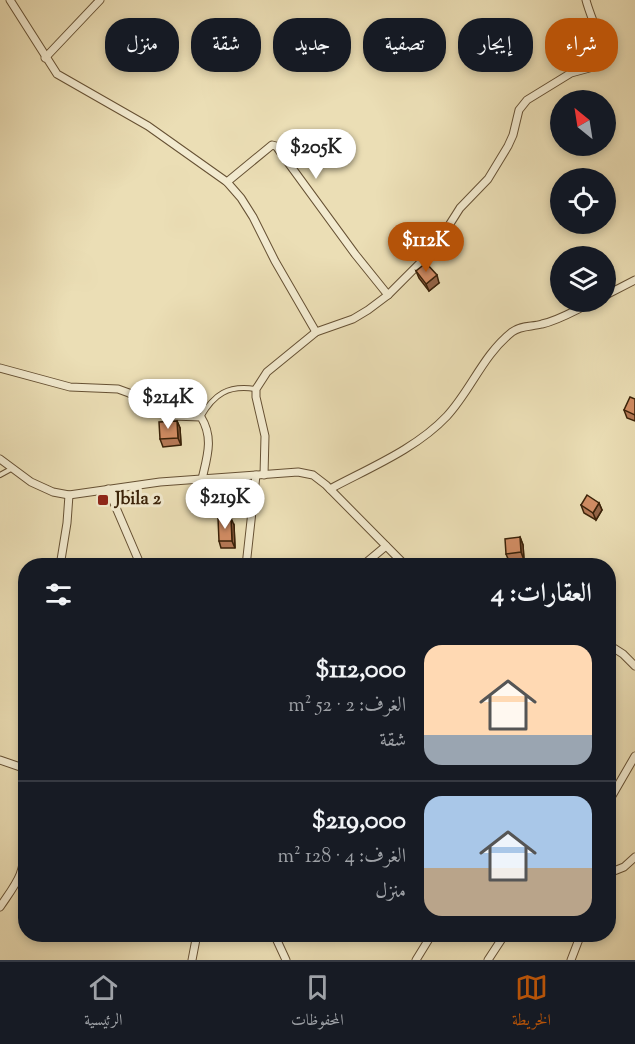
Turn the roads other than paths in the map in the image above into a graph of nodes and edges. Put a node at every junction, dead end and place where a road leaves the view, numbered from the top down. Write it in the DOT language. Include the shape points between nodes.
graph roads {
  1 [pos="10,0"];
  2 [pos="100,0"];
  3 [pos="586,0"];
  4 [pos="45,58"];
  5 [pos="227,182"];
  6 [pos="635,280"];
  7 [pos="616,290"];
  8 [pos="388,295"];
  9 [pos="572,312"];
  10 [pos="316,332"];
  11 [pos="0,368"];
  12 [pos="256,389"];
  13 [pos="201,417"];
  14 [pos="0,459"];
  15 [pos="12,468"];
  16 [pos="0,475"];
  17 [pos="256,475"];
  18 [pos="264,475"];
  19 [pos="202,479"];
  20 [pos="108,489"];
  21 [pos="330,489"];
  22 [pos="69,495"];
  23 [pos="386,546"];
  24 [pos="61,558"];
  25 [pos="138,558"];
  26 [pos="247,558"];
  27 [pos="372,558"];
  28 [pos="398,558"];
  29 [pos="616,650"];
  30 [pos="635,666"];
  31 [pos="635,756"];
  32 [pos="0,760"];
  33 [pos="18,766"];
  34 [pos="616,789"];
  35 [pos="635,857"];
  36 [pos="616,870"];
  37 [pos="18,881"];
  38 [pos="0,907"];
  39 [pos="196,942"];
  40 [pos="278,942"];
  41 [pos="427,942"];
  42 [pos="500,942"];
  43 [pos="578,942"];
  44 [pos="192,960"];
  45 [pos="286,960"];
  46 [pos="416,960"];
  47 [pos="488,960"];
  48 [pos="571,960"];
  1 -- 4 [label="street"];
  2 -- 4 [label="street"];
  3 -- 8 [label="street" via="606,56 604,64 571,73 527,100 519,110 508,147 488,179 460,208 434,249"];
  4 -- 5 [label="street" via="64,80 141,122"];
  5 -- 8 [label="street" via="272,145 276,146"];
  5 -- 10 [label="street" via="254,217"];
  6 -- 7 [label="street"];
  8 -- 10 [label="street" via="353,319"];
  9 -- 21 [label="street" via="513,332 494,350 457,404 431,431"];
  10 -- 12 [label="street" via="267,372"];
  11 -- 13 [label="street" via="69,387 118,389 158,412"];
  12 -- 13 [label="lane" via="238,387 220,394"];
  12 -- 18 [label="street" via="265,436"];
  13 -- 19 [label="street" via="210,447"];
  14 -- 15 [label="street"];
  15 -- 16 [label="lane"];
  15 -- 22 [label="street" via="43,487"];
  17 -- 18 [label="street"];
  17 -- 19 [label="street"];
  17 -- 26 [label="street"];
  18 -- 21 [label="street" via="313,475"];
  19 -- 20 [label="street"];
  20 -- 22 [label="street"];
  20 -- 25 [label="street"];
  21 -- 23 [label="street"];
  22 -- 24 [label="street"];
  23 -- 27 [label="street"];
  23 -- 28 [label="street"];
  29 -- 30 [label="street"];
  31 -- 34 [label="street"];
  32 -- 33 [label="street"];
  35 -- 36 [label="street"];
  37 -- 38 [label="street"];
  39 -- 44 [label="street"];
  40 -- 45 [label="street"];
  41 -- 46 [label="street"];
  42 -- 47 [label="street"];
  43 -- 48 [label="street"];
}
